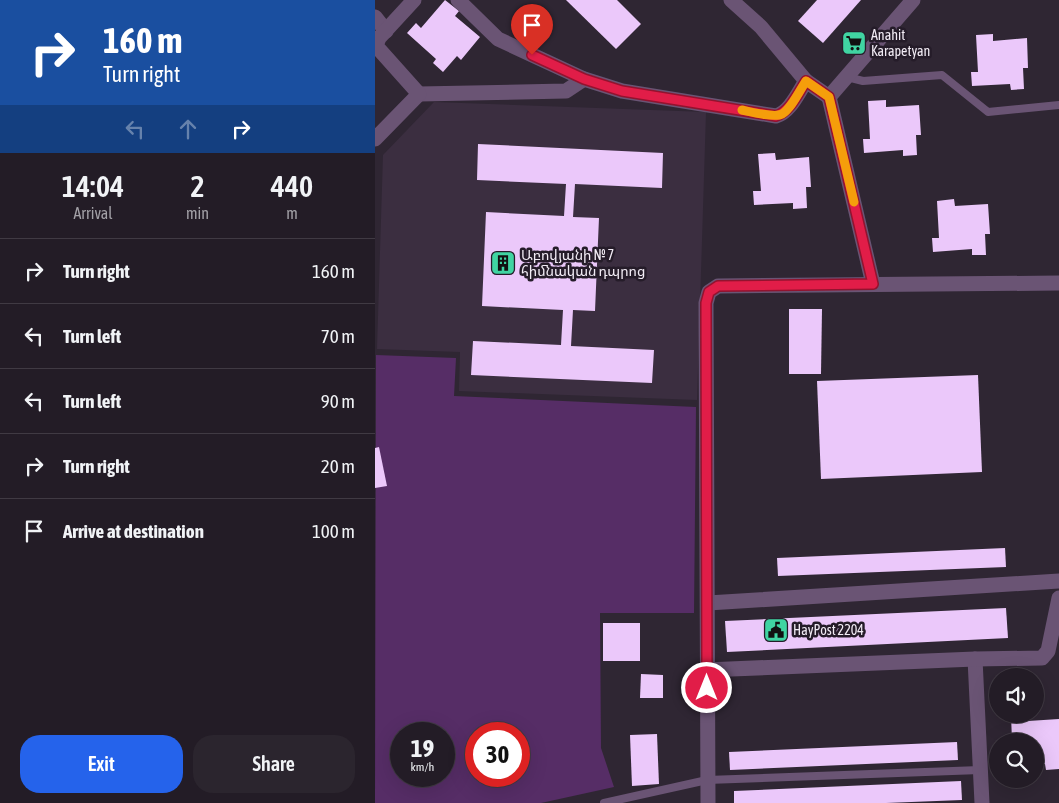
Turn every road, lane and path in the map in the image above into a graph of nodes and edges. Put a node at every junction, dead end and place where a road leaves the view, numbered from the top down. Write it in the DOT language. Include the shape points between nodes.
graph roads {
  1 [pos="415,0"];
  2 [pos="458,0"];
  3 [pos="731,0"];
  4 [pos="913,0"];
  5 [pos="375,17"];
  6 [pos="386,30"];
  7 [pos="847,77"];
  8 [pos="584,79"];
  9 [pos="806,81"];
  10 [pos="419,94"];
  11 [pos="829,97"];
  12 [pos="1059,105"];
  13 [pos="375,139"];
  14 [pos="1059,283"];
  15 [pos="873,284"];
  16 [pos="1059,581"];
  17 [pos="1059,598"];
  18 [pos="707,603"];
  19 [pos="975,659"];
  20 [pos="706,670"];
  21 [pos="980,770"];
  22 [pos="707,780"];
  23 [pos="604,803"];
  24 [pos="708,803"];
  25 [pos="981,803"];
  1 -- 6 [label="street"];
  2 -- 8 [label="street" via="498,40"];
  3 -- 9 [label="street" via="761,27"];
  4 -- 7 [label="street"];
  5 -- 6 [label="street"];
  6 -- 10 [label="street" via="377,47"];
  7 -- 11 [label="street"];
  7 -- 12 [label="lane" via="863,81 942,75 988,112"];
  8 -- 9 [label="street" via="622,91 776,116 787,109"];
  8 -- 10 [label="street" via="566,91"];
  9 -- 11 [label="street"];
  10 -- 13 [label="street"];
  11 -- 15 [label="street"];
  14 -- 15 [label="street"];
  15 -- 18 [label="street" via="718,286 709,292 706,303"];
  16 -- 18 [label="street"];
  17 -- 19 [label="street" via="1048,651 1042,658"];
  18 -- 20 [label="street"];
  19 -- 20 [label="street"];
  19 -- 21 [label="street"];
  20 -- 22 [label="street"];
  21 -- 22 [label="lane"];
  21 -- 25 [label="street"];
  22 -- 23 [label="lane"];
  22 -- 24 [label="street"];
}
